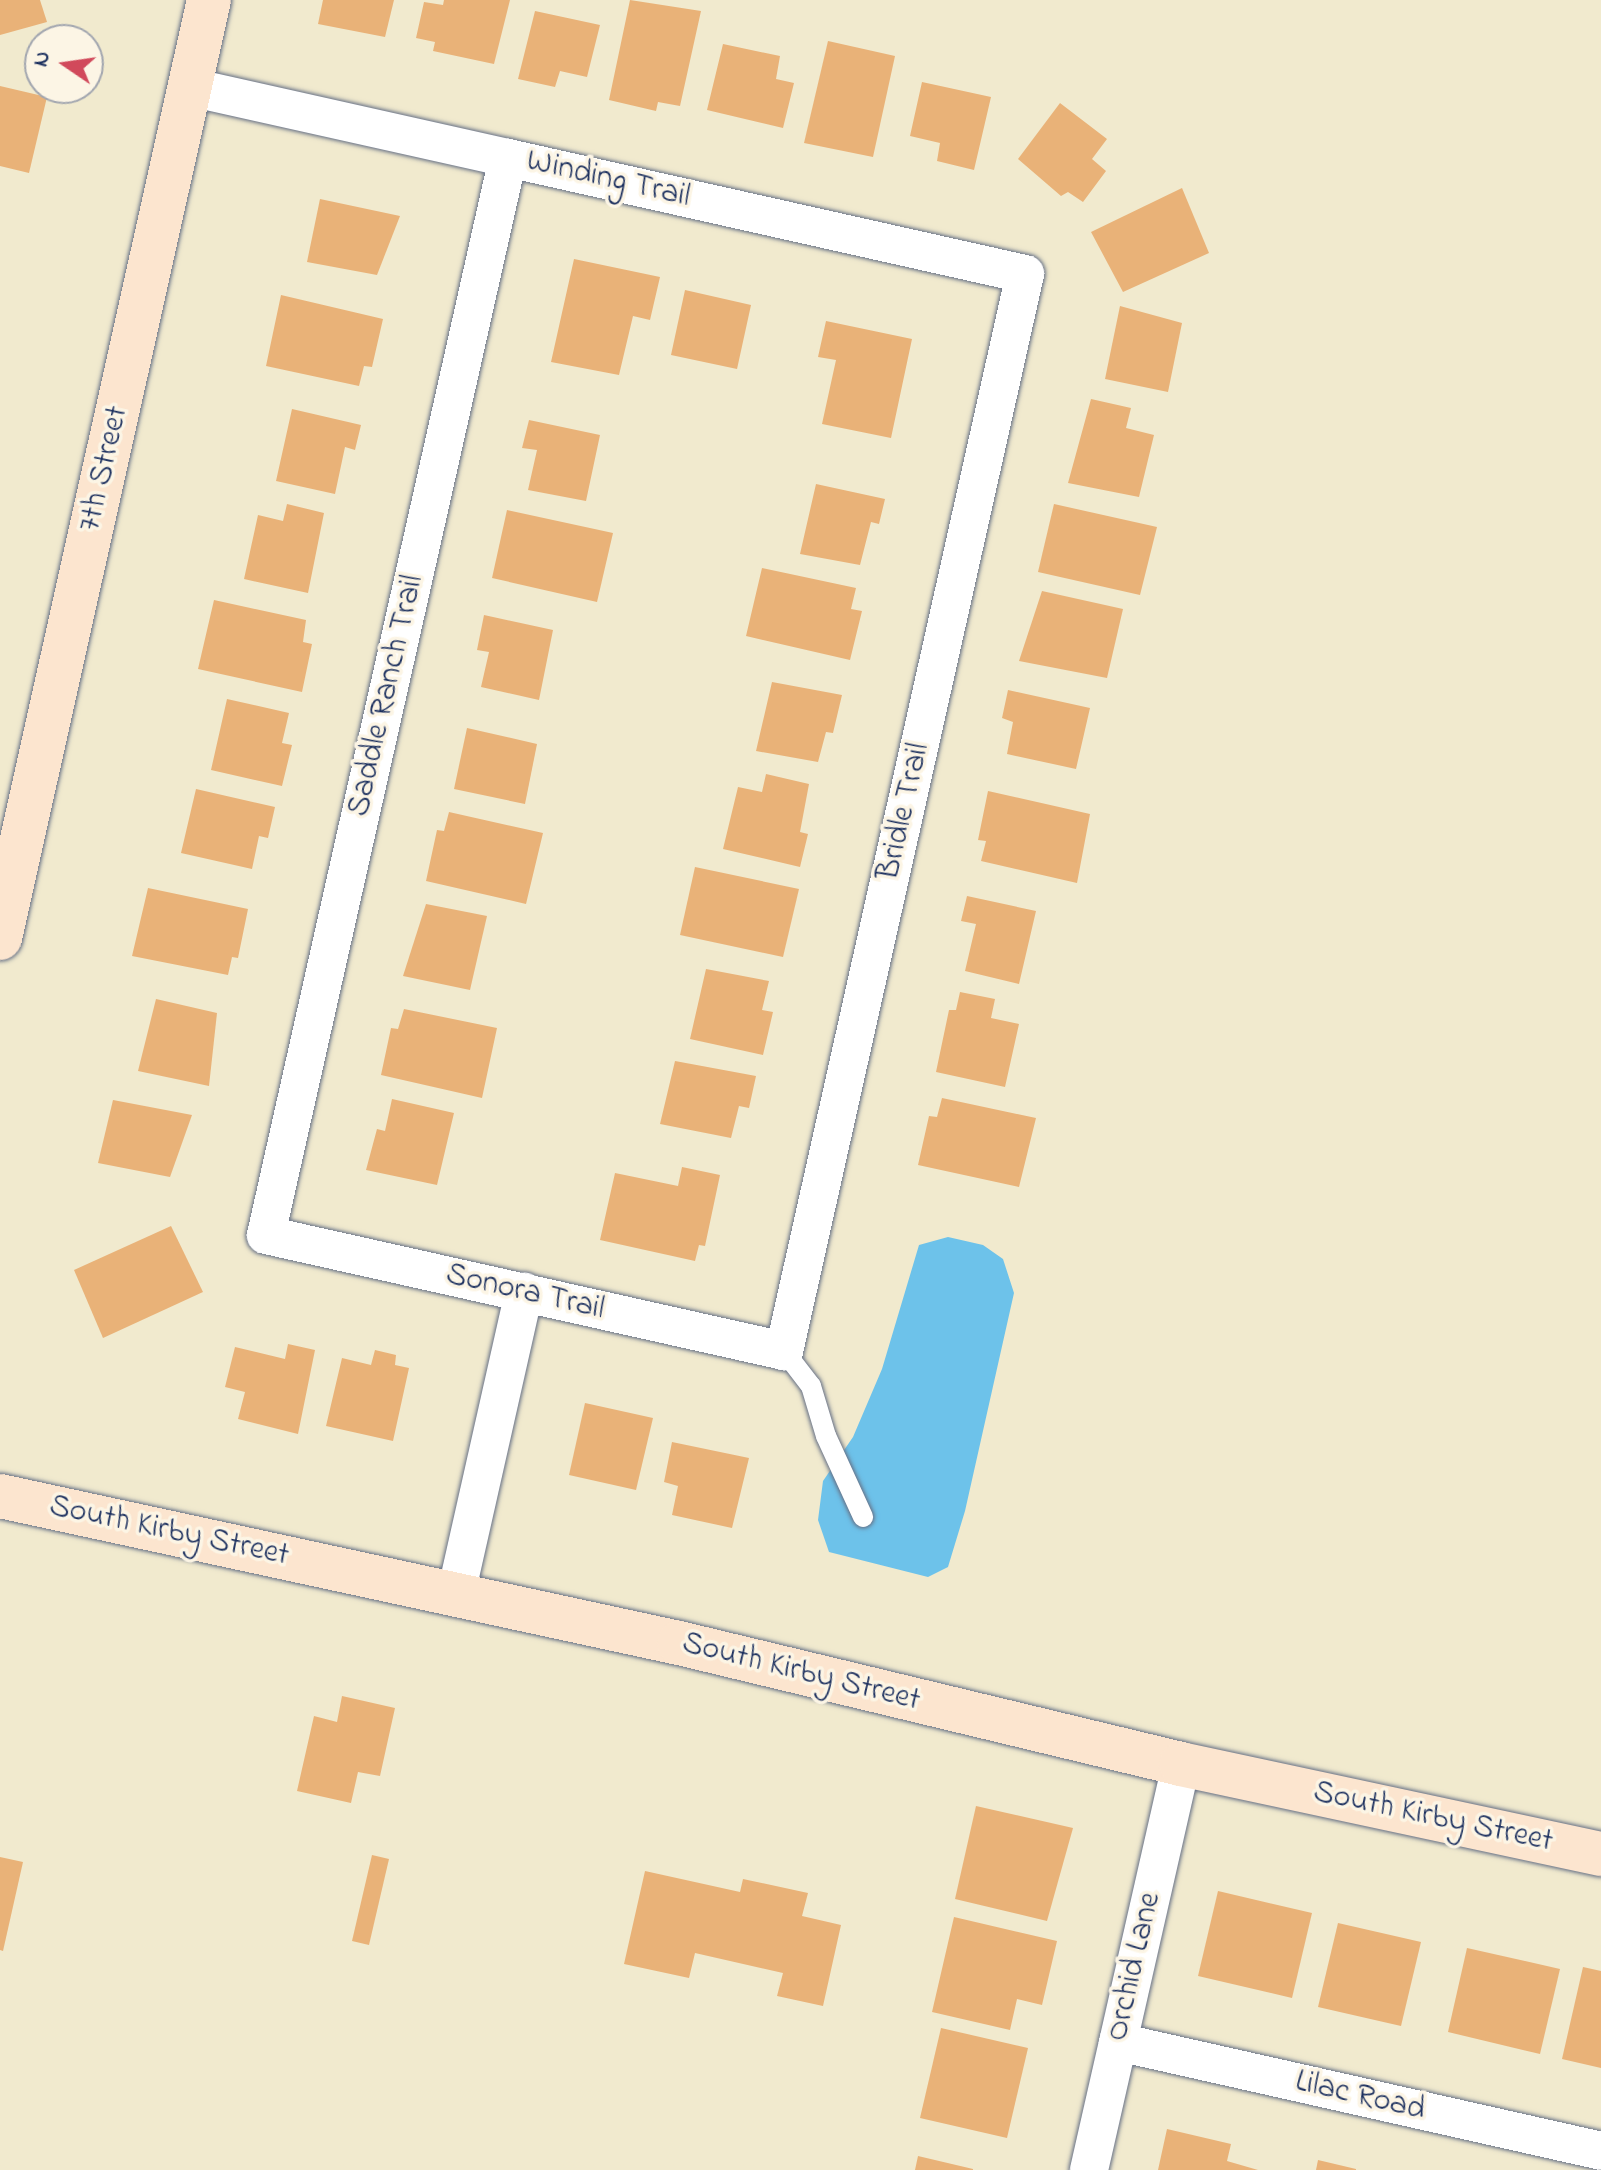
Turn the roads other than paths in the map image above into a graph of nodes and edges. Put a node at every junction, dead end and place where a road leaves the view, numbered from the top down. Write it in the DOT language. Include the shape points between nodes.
graph roads {
  1 [pos="209,0"];
  2 [pos="190,87"];
  3 [pos="508,158"];
  4 [pos="1025,274"];
  5 [pos="0,938"];
  6 [pos="266,1235"];
  7 [pos="524,1292"];
  8 [pos="784,1351"];
  9 [pos="0,1496"];
  10 [pos="863,1517"];
  11 [pos="456,1594"];
  12 [pos="1181,1764"];
  13 [pos="1601,1854"];
  14 [pos="1118,2042"];
  15 [pos="1601,2151"];
  16 [pos="1089,2170"];
  1 -- 2 [label="street, 7th Street"];
  2 -- 3 [label="street, Winding Trail"];
  2 -- 5 [label="street, 7th Street"];
  3 -- 4 [label="street, Winding Trail"];
  3 -- 6 [label="street, Saddle Ranch Trail"];
  4 -- 8 [label="street, Bridle Trail"];
  6 -- 7 [label="street, Sonora Trail"];
  7 -- 8 [label="street, Sonora Trail"];
  7 -- 11 [label="street"];
  8 -- 10 [label="lane" via="811,1386 826,1436"];
  9 -- 11 [label="street, South Kirby Street"];
  11 -- 12 [label="street, South Kirby Street"];
  12 -- 13 [label="street, South Kirby Street"];
  12 -- 14 [label="street, Orchid Lane"];
  14 -- 15 [label="street, Lilac Road"];
  14 -- 16 [label="street, Orchid Lane"];
}
